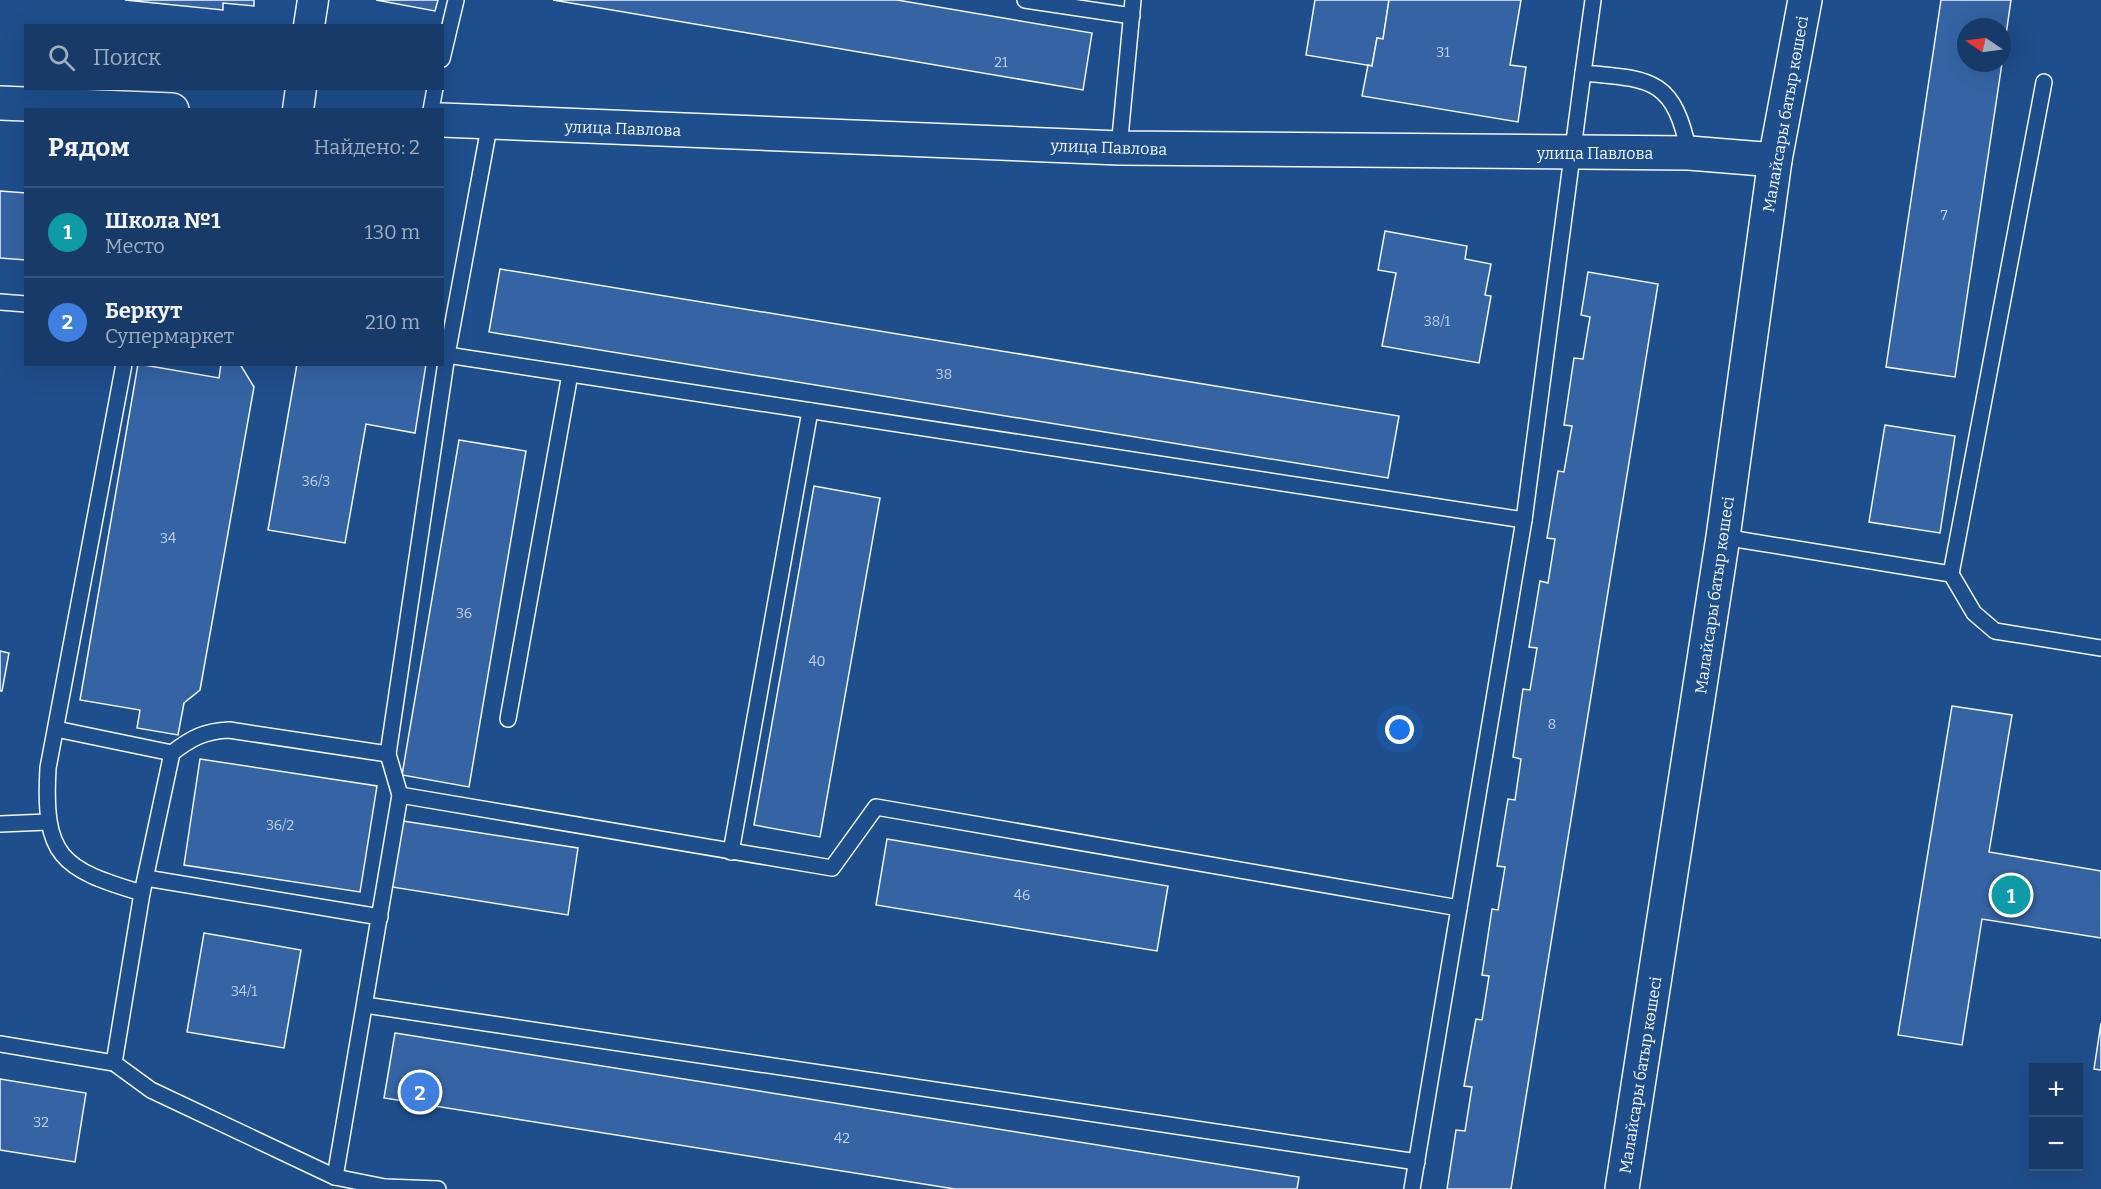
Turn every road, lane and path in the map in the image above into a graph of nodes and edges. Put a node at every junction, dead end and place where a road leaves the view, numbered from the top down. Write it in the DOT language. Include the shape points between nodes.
graph roads {
  1 [pos="313,0"];
  2 [pos="456,0"];
  3 [pos="1024,0"];
  4 [pos="1133,0"];
  5 [pos="1593,0"];
  6 [pos="1805,0"];
  7 [pos="1132,16"];
  8 [pos="309,24"];
  9 [pos="444,51"];
  10 [pos="1583,73"];
  11 [pos="2044,82"];
  12 [pos="301,90"];
  13 [pos="435,90"];
  14 [pos="0,102"];
  15 [pos="129,108"];
  16 [pos="298,108"];
  17 [pos="430,108"];
  18 [pos="444,120"];
  19 [pos="490,122"];
  20 [pos="1119,148"];
  21 [pos="1689,153"];
  22 [pos="1571,154"];
  23 [pos="1775,160"];
  24 [pos="0,302"];
  25 [pos="24,304"];
  26 [pos="449,312"];
  27 [pos="447,356"];
  28 [pos="124,366"];
  29 [pos="570,375"];
  30 [pos="810,411"];
  31 [pos="1524,520"];
  32 [pos="1723,537"];
  33 [pos="1951,574"];
  34 [pos="2101,648"];
  35 [pos="508,718"];
  36 [pos="56,729"];
  37 [pos="172,753"];
  38 [pos="388,754"];
  39 [pos="400,795"];
  40 [pos="48,822"];
  41 [pos="0,824"];
  42 [pos="731,852"];
  43 [pos="144,886"];
  44 [pos="1458,908"];
  45 [pos="380,917"];
  46 [pos="365,1005"];
  47 [pos="0,1044"];
  48 [pos="114,1064"];
  49 [pos="1417,1162"];
  50 [pos="335,1177"];
  51 [pos="386,1188"];
  52 [pos="438,1189"];
  53 [pos="1412,1189"];
  54 [pos="1622,1189"];
  1 -- 8 [label="street"];
  2 -- 9 [label="lane"];
  3 -- 7 [label="lane"];
  4 -- 7 [label="lane"];
  5 -- 10 [label="lane"];
  6 -- 23 [label="street, Малайсары батыр көшесі"];
  7 -- 20 [label="lane"];
  10 -- 21 [label="lane" via="1639,78 1667,94 1684,129"];
  10 -- 22 [label="lane"];
  11 -- 33 [label="lane"];
  12 -- 16 [label="street"];
  13 -- 17 [label="lane"];
  14 -- 15 [label="street"];
  18 -- 19 [label="street, улица Павлова"];
  19 -- 20 [label="street, улица Павлова"];
  19 -- 26 [label="lane"];
  20 -- 22 [label="street, улица Павлова"];
  21 -- 22 [label="street, улица Павлова"];
  21 -- 23 [label="street, улица Павлова"];
  22 -- 31 [label="lane"];
  23 -- 32 [label="street, Малайсары батыр көшесі"];
  24 -- 25 [label="lane"];
  26 -- 27 [label="lane"];
  27 -- 29 [label="lane"];
  27 -- 38 [label="lane"];
  28 -- 36 [label="lane"];
  29 -- 30 [label="lane"];
  29 -- 35 [label="lane"];
  30 -- 31 [label="lane"];
  30 -- 42 [label="lane"];
  31 -- 44 [label="lane"];
  32 -- 33 [label="lane"];
  32 -- 54 [label="street, Малайсары батыр көшесі"];
  33 -- 34 [label="lane" via="1974,613 1995,631"];
  36 -- 37 [label="lane"];
  36 -- 40 [label="lane" via="48,768"];
  37 -- 38 [label="lane" via="195,736 229,730"];
  37 -- 43 [label="lane"];
  38 -- 39 [label="lane"];
  39 -- 42 [label="lane"];
  39 -- 45 [label="lane"];
  40 -- 41 [label="lane"];
  40 -- 43 [label="lane" via="53,844 66,860 94,879"];
  42 -- 44 [label="lane" via="832,867 876,807"];
  43 -- 45 [label="lane"];
  43 -- 48 [label="lane"];
  44 -- 49 [label="lane"];
  45 -- 46 [label="lane"];
  46 -- 49 [label="lane"];
  46 -- 50 [label="lane"];
  47 -- 48 [label="lane"];
  48 -- 50 [label="lane" via="151,1090"];
  49 -- 53 [label="lane"];
  50 -- 51 [label="lane"];
  51 -- 52 [label="lane"];
}
